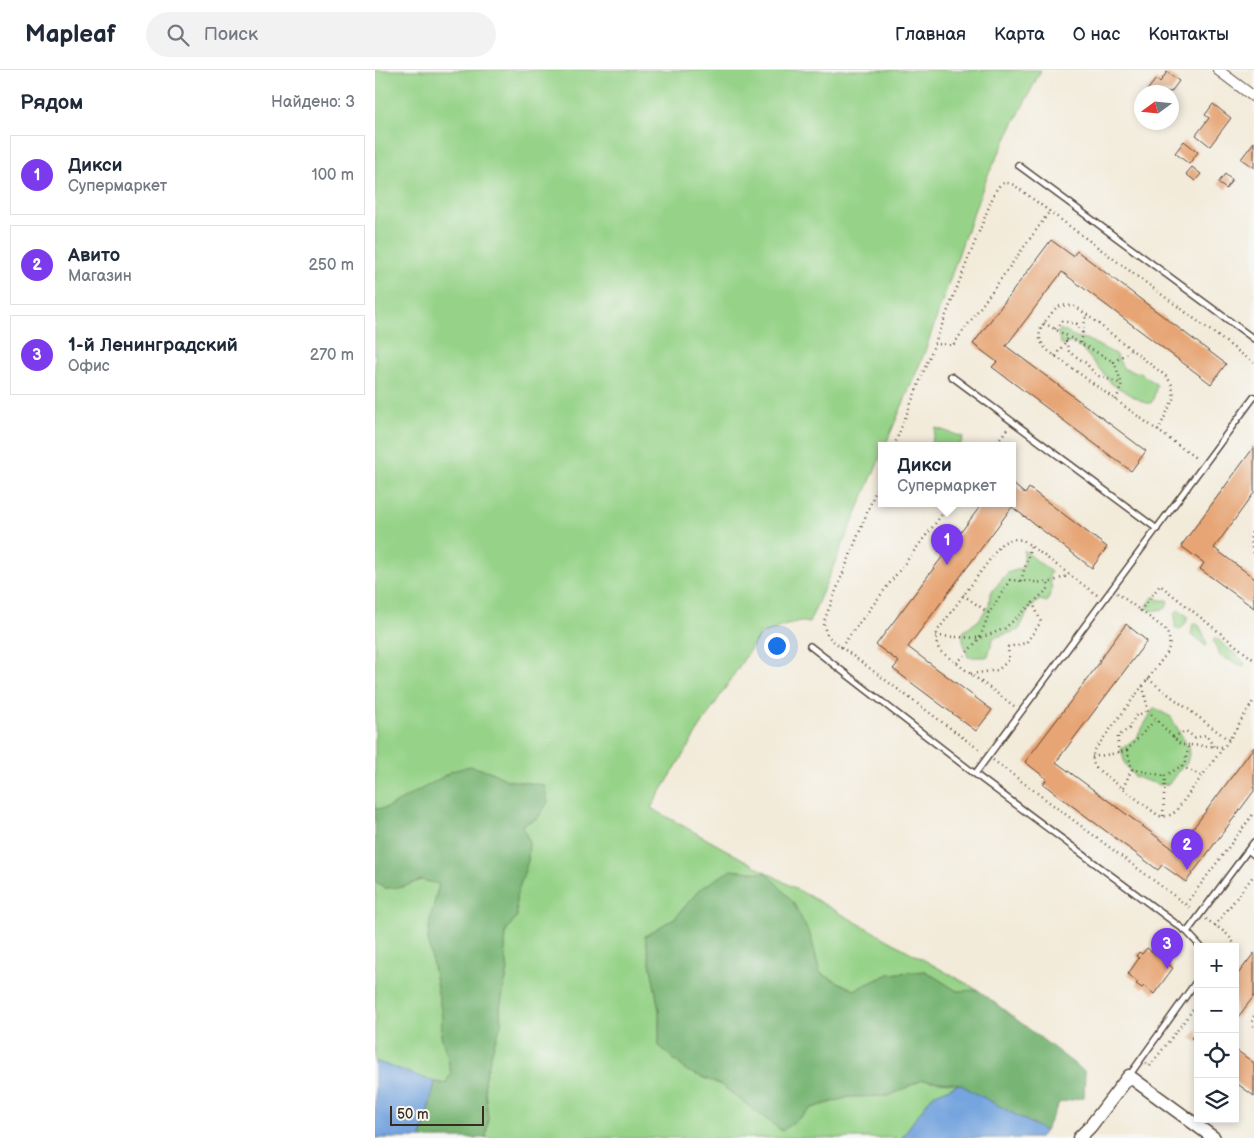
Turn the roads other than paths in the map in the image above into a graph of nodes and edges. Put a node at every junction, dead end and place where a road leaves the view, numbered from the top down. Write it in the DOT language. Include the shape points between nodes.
graph roads {
  1 [pos="1218,70"];
  2 [pos="1254,97"];
  3 [pos="1018,165"];
  4 [pos="1254,339"];
  5 [pos="951,376"];
  6 [pos="1254,397"];
  7 [pos="1157,529"];
  8 [pos="810,646"];
  9 [pos="975,774"];
  10 [pos="1254,842"];
  11 [pos="1248,850"];
  12 [pos="1254,854"];
  13 [pos="1187,932"];
  14 [pos="1197,943"];
  15 [pos="1194,985"];
  16 [pos="1129,1076"];
  17 [pos="1079,1138"];
  18 [pos="1214,1138"];
  1 -- 2 [label="street"];
  3 -- 4 [label="lane"];
  5 -- 7 [label="lane"];
  6 -- 7 [label="lane"];
  7 -- 9 [label="lane"];
  8 -- 9 [label="lane"];
  9 -- 13 [label="lane"];
  10 -- 11 [label="lane"];
  11 -- 12 [label="lane"];
  11 -- 13 [label="lane"];
  13 -- 14 [label="lane"];
  15 -- 16 [label="lane"];
  16 -- 17 [label="street"];
  16 -- 18 [label="street"];
}
